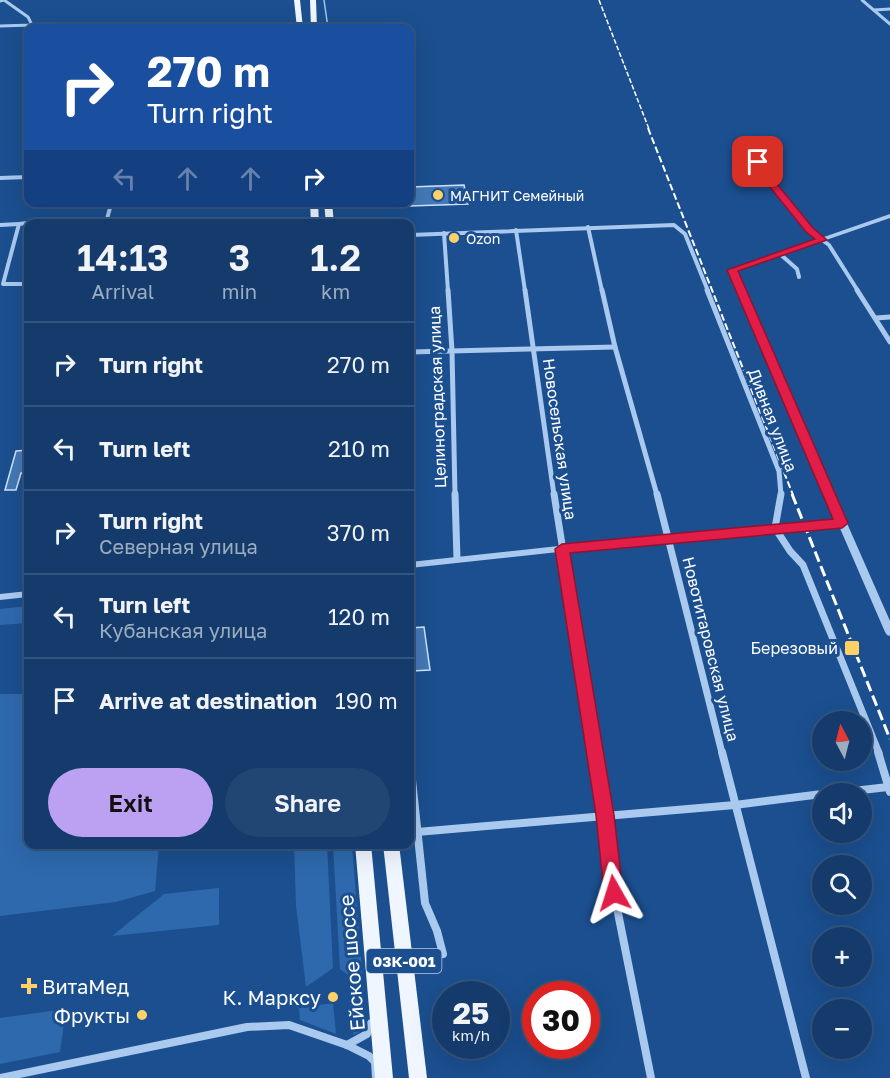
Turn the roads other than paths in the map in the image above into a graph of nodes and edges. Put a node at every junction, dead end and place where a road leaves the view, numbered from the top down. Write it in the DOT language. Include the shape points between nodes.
graph roads {
  1 [pos="297,0"];
  2 [pos="313,0"];
  3 [pos="862,0"];
  4 [pos="0,1"];
  5 [pos="890,9"];
  6 [pos="873,10"];
  7 [pos="32,24"];
  8 [pos="300,24"];
  9 [pos="314,24"];
  10 [pos="890,24"];
  11 [pos="24,25"];
  12 [pos="0,26"];
  13 [pos="758,162"];
  14 [pos="24,177"];
  15 [pos="0,178"];
  16 [pos="890,216"];
  17 [pos="24,223"];
  18 [pos="19,224"];
  19 [pos="0,225"];
  20 [pos="588,228"];
  21 [pos="516,230"];
  22 [pos="444,233"];
  23 [pos="414,235"];
  24 [pos="822,240"];
  25 [pos="780,254"];
  26 [pos="799,277"];
  27 [pos="24,284"];
  28 [pos="890,317"];
  29 [pos="876,318"];
  30 [pos="890,342"];
  31 [pos="615,347"];
  32 [pos="534,349"];
  33 [pos="452,351"];
  34 [pos="414,352"];
  35 [pos="842,523"];
  36 [pos="775,528"];
  37 [pos="669,537"];
  38 [pos="562,549"];
  39 [pos="458,559"];
  40 [pos="414,564"];
  41 [pos="24,594"];
  42 [pos="0,597"];
  43 [pos="890,632"];
  44 [pos="889,790"];
  45 [pos="872,791"];
  46 [pos="812,795"];
  47 [pos="414,802"];
  48 [pos="735,805"];
  49 [pos="605,815"];
  50 [pos="417,832"];
  51 [pos="363,849"];
  52 [pos="392,849"];
  53 [pos="404,958"];
  54 [pos="375,981"];
  55 [pos="347,1045"];
  56 [pos="0,1078"];
  57 [pos="376,1078"];
  58 [pos="384,1078"];
  59 [pos="418,1078"];
  60 [pos="651,1078"];
  61 [pos="806,1078"];
  1 -- 8 [label="main road"];
  2 -- 9 [label="main road"];
  3 -- 6 [label="street"];
  4 -- 7 [label="street" via="28,17"];
  5 -- 6 [label="street"];
  6 -- 10 [label="street"];
  11 -- 12 [label="street"];
  13 -- 24 [label="street"];
  14 -- 15 [label="street"];
  16 -- 24 [label="street"];
  17 -- 18 [label="street"];
  18 -- 19 [label="street"];
  18 -- 27 [label="street" via="3,284"];
  20 -- 21 [label="street"];
  20 -- 31 [label="street, Новотитаровская улица"];
  20 -- 36 [label="street, Дивная улица" via="674,225 685,234 779,471 782,500"];
  21 -- 22 [label="street"];
  21 -- 32 [label="street, Новосельская улица"];
  22 -- 23 [label="street"];
  22 -- 33 [label="street, Целиноградская улица"];
  24 -- 25 [label="street"];
  24 -- 29 [label="street"];
  25 -- 26 [label="street" via="797,269"];
  25 -- 35 [label="street" via="732,270"];
  28 -- 29 [label="street"];
  29 -- 30 [label="street"];
  31 -- 32 [label="street"];
  31 -- 37 [label="street, Новотитаровская улица"];
  32 -- 33 [label="street"];
  32 -- 38 [label="street, Новосельская улица"];
  33 -- 34 [label="street"];
  33 -- 39 [label="street, Целиноградская улица"];
  35 -- 36 [label="street"];
  35 -- 43 [label="street"];
  36 -- 37 [label="street"];
  36 -- 44 [label="street" via="803,565 877,747"];
  37 -- 38 [label="street"];
  37 -- 48 [label="street, Новотитаровская улица"];
  38 -- 39 [label="street"];
  38 -- 49 [label="street, Новосельская улица"];
  39 -- 40 [label="street"];
  41 -- 42 [label="street"];
  44 -- 45 [label="street"];
  46 -- 48 [label="street"];
  47 -- 50 [label="street"];
  48 -- 49 [label="street"];
  48 -- 61 [label="street, Новотитаровская улица"];
  49 -- 50 [label="street"];
  49 -- 60 [label="street, Новосельская улица" via="614,893"];
  50 -- 53 [label="street" via="425,903 442,954"];
  51 -- 54 [label="main road, Ейское шоссе / 03К-001"];
  52 -- 53 [label="main road, 03К-001"];
  53 -- 59 [label="main road, 03К-001"];
  54 -- 55 [label="street" via="369,992 371,1027 367,1034"];
  54 -- 58 [label="main road, Ейское шоссе / 03К-001"];
  55 -- 56 [label="street" via="289,1025 247,1027"];
  55 -- 57 [label="street" via="375,1062"];
}
